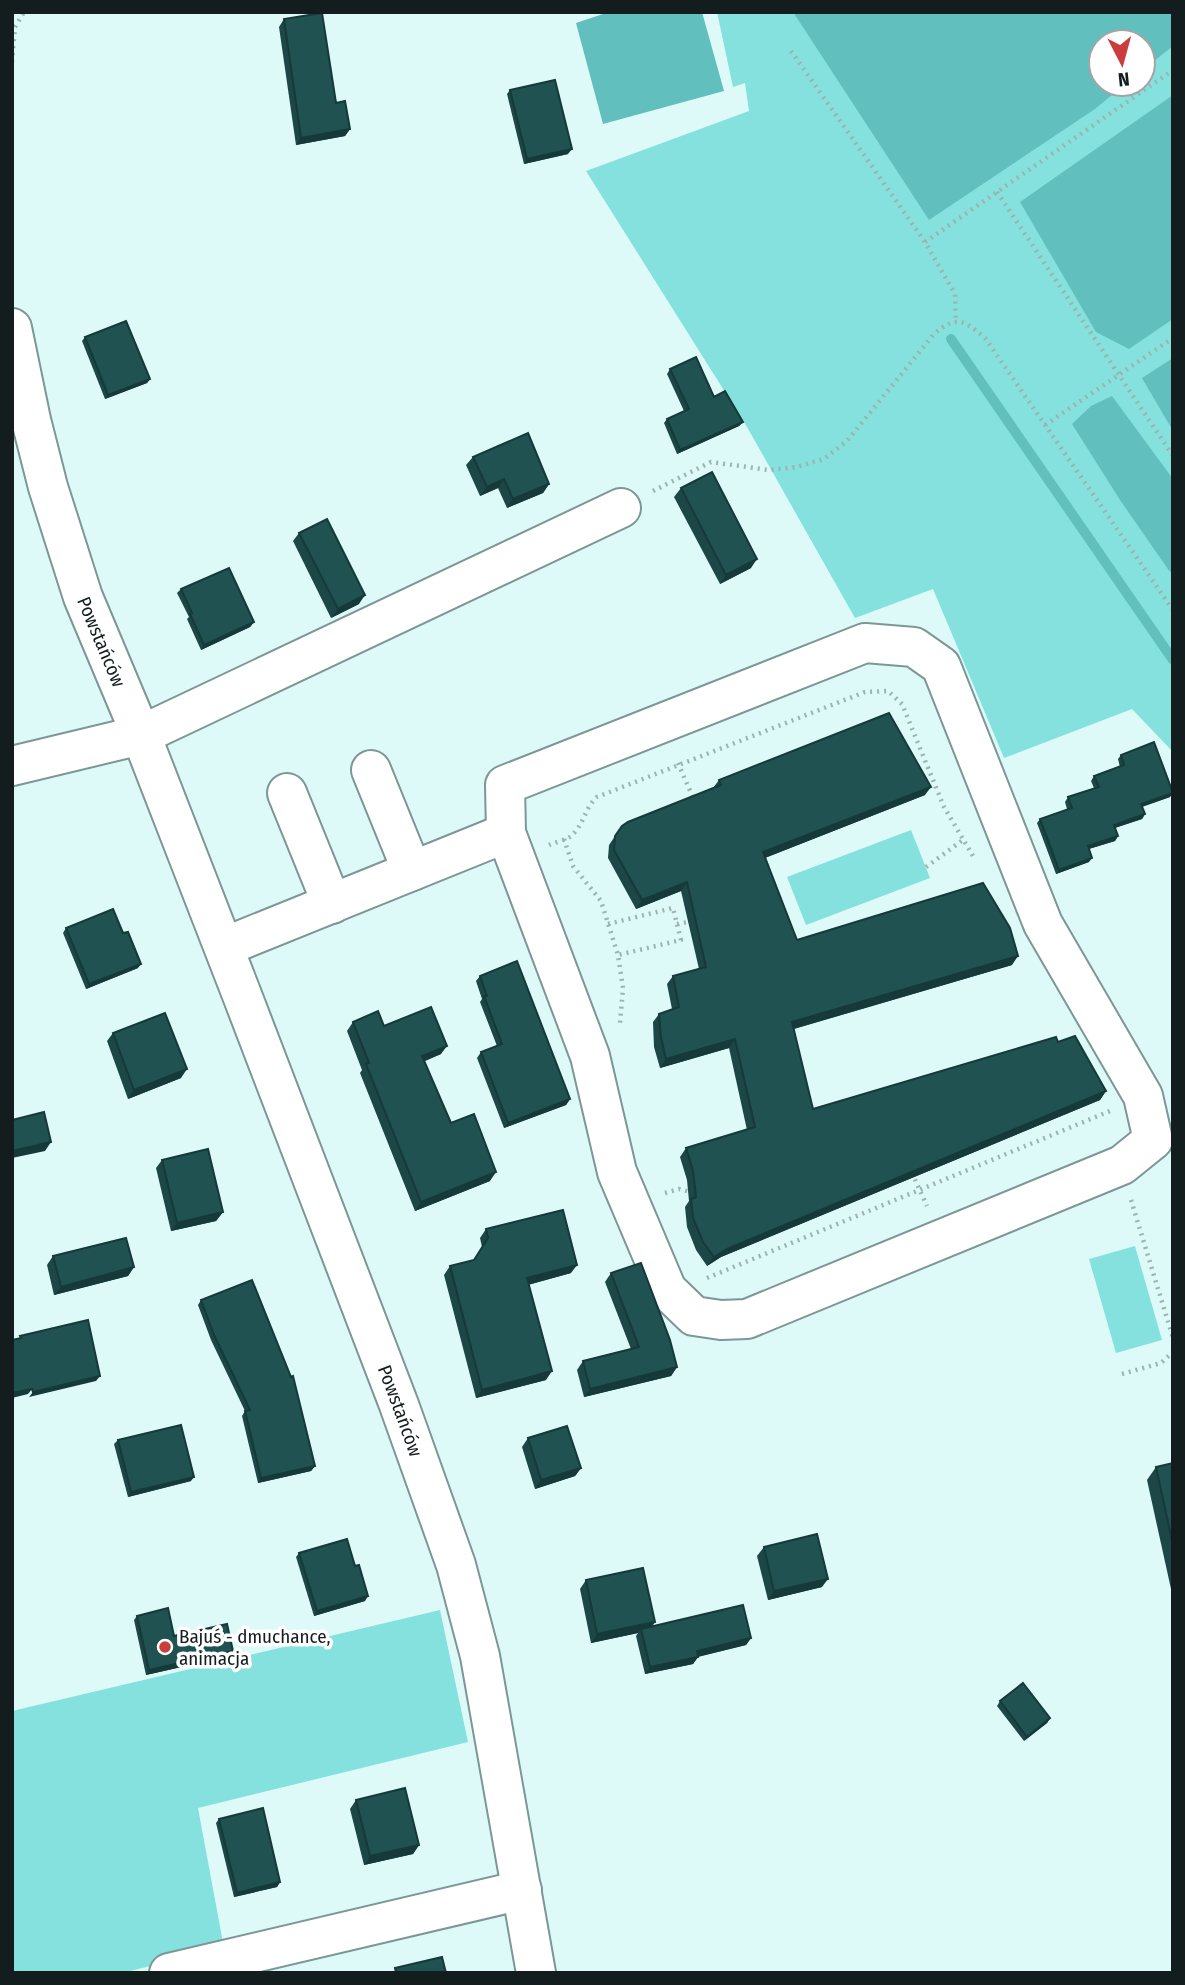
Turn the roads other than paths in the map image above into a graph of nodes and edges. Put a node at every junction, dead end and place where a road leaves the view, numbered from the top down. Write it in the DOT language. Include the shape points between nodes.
graph roads {
  1 [pos="12,328"];
  2 [pos="621,508"];
  3 [pos="141,735"];
  4 [pos="12,766"];
  5 [pos="371,770"];
  6 [pos="288,793"];
  7 [pos="511,845"];
  8 [pos="412,871"];
  9 [pos="332,904"];
  10 [pos="224,947"];
  11 [pos="522,1890"];
  12 [pos="169,1973"];
  13 [pos="536,1973"];
  1 -- 3 [label="street, Powstańców" via="52,500 83,597"];
  2 -- 3 [label="street"];
  3 -- 4 [label="street"];
  3 -- 10 [label="street, Powstańców"];
  5 -- 8 [label="street"];
  6 -- 9 [label="street"];
  7 -- 7 [label="street" via="505,785 865,643 914,647 941,666 1043,924 1143,1096 1153,1140 1122,1165 747,1319 694,1316 667,1290 617,1172 590,1056"];
  7 -- 8 [label="street"];
  8 -- 9 [label="street"];
  9 -- 10 [label="street"];
  10 -- 11 [label="street, Powstańców" via="457,1565 480,1656"];
  11 -- 12 [label="street"];
  11 -- 13 [label="street, Powstańców"];
}
